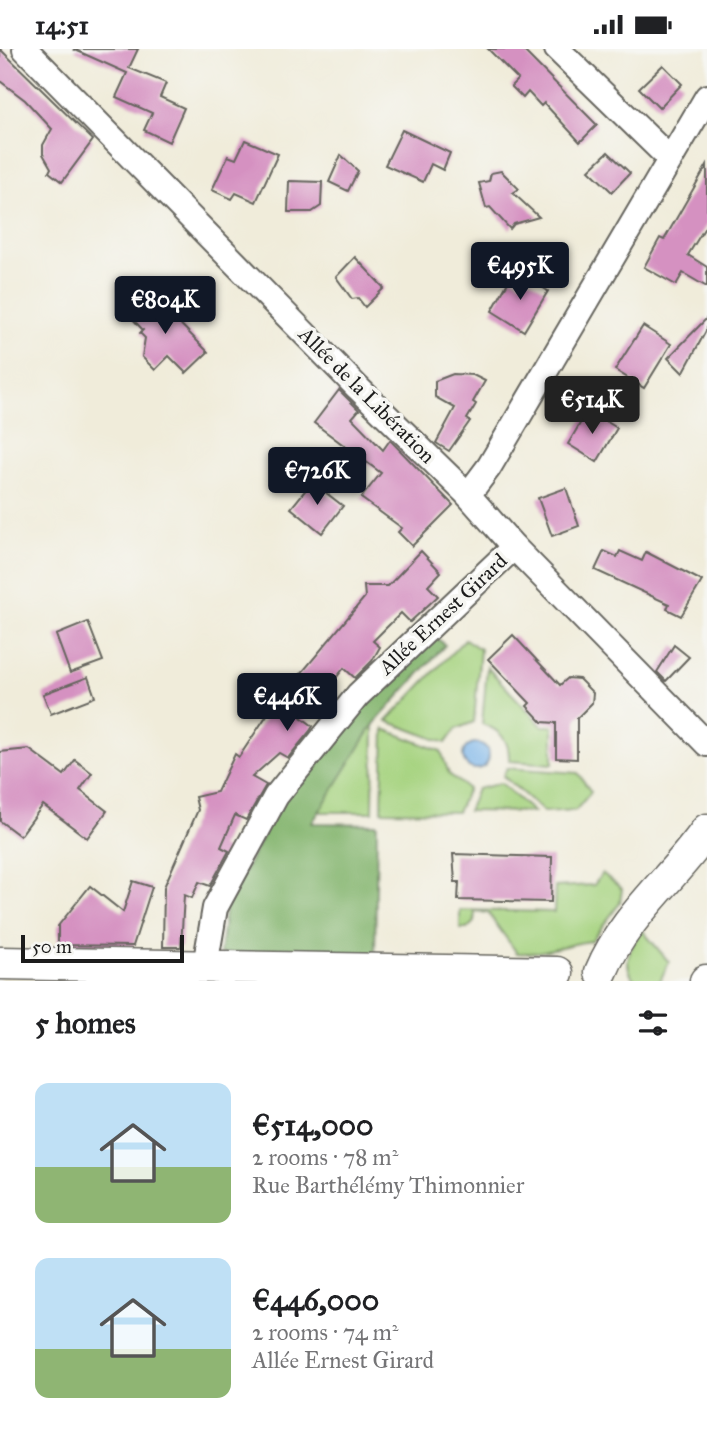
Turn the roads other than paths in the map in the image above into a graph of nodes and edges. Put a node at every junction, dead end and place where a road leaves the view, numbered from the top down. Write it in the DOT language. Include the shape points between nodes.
graph roads {
  1 [pos="25,49"];
  2 [pos="557,49"];
  3 [pos="707,97"];
  4 [pos="670,159"];
  5 [pos="468,495"];
  6 [pos="514,547"];
  7 [pos="707,744"];
  8 [pos="707,830"];
  9 [pos="0,963"];
  10 [pos="205,966"];
  11 [pos="505,976"];
  12 [pos="608,976"];
  13 [pos="552,977"];
  1 -- 5 [label="street, Allée de la Libération"];
  2 -- 4 [label="street"];
  3 -- 4 [label="street"];
  4 -- 5 [label="street" via="489,467"];
  5 -- 6 [label="street, Allée de la Libération"];
  6 -- 7 [label="street, Allée de la Libération"];
  6 -- 10 [label="street, Allée Ernest Girard" via="358,695 276,796 215,908"];
  8 -- 12 [label="street" via="614,945"];
  9 -- 10 [label="street"];
  10 -- 11 [label="street"];
  11 -- 13 [label="street"];
  12 -- 13 [label="street" via="583,968"];
}
